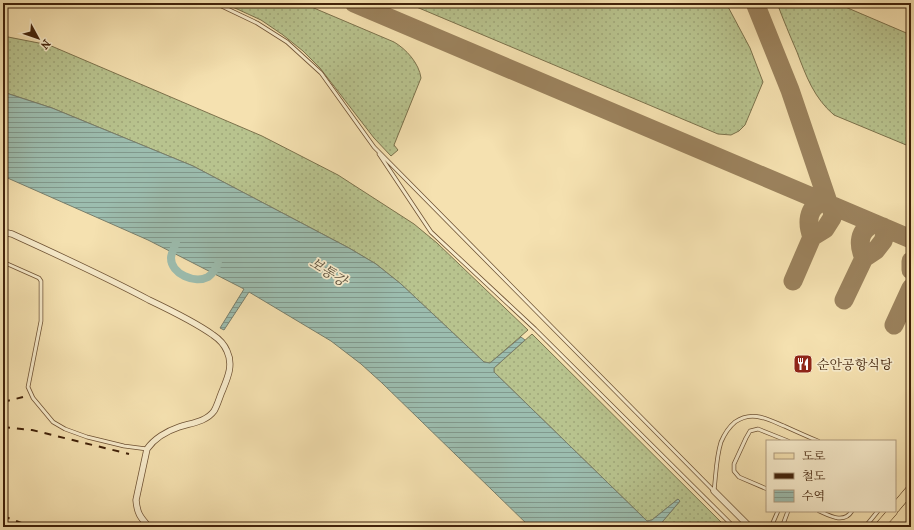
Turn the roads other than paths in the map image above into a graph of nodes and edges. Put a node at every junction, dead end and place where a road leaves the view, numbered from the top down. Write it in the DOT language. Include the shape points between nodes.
graph roads {
  1 [pos="215,3"];
  2 [pos="374,147"];
  3 [pos="3,232"];
  4 [pos="3,262"];
  5 [pos="786,440"];
  6 [pos="816,440"];
  7 [pos="147,449"];
  8 [pos="766,489"];
  9 [pos="911,489"];
  10 [pos="714,491"];
  11 [pos="896,507"];
  12 [pos="778,512"];
  13 [pos="788,512"];
  14 [pos="822,512"];
  15 [pos="851,512"];
  16 [pos="877,512"];
  17 [pos="891,512"];
  18 [pos="866,526"];
  19 [pos="149,527"];
  20 [pos="734,527"];
  21 [pos="750,527"];
  22 [pos="771,527"];
  23 [pos="782,527"];
  24 [pos="879,527"];
  1 -- 2 [label="lane" via="258,23 287,42 321,73"];
  2 -- 10 [label="lane"];
  2 -- 20 [label="lane" via="431,232 535,329"];
  3 -- 7 [label="street" via="105,277 169,310 223,343 231,366 215,409 204,419 177,427 152,442"];
  4 -- 7 [label="lane" via="41,281 42,321 28,387 42,410 53,422 65,429 87,437"];
  5 -- 8 [label="lane" via="758,429 750,432 734,464 734,471 738,477"];
  6 -- 10 [label="lane" via="764,418 745,416 732,424 722,441"];
  7 -- 19 [label="street" via="136,500 140,517"];
  9 -- 11 [label="main road"];
  10 -- 21 [label="street"];
  12 -- 22 [label="lane"];
  13 -- 23 [label="lane"];
  14 -- 15 [label="lane" via="839,519 848,517"];
  16 -- 18 [label="lane"];
  17 -- 24 [label="main road"];
}
